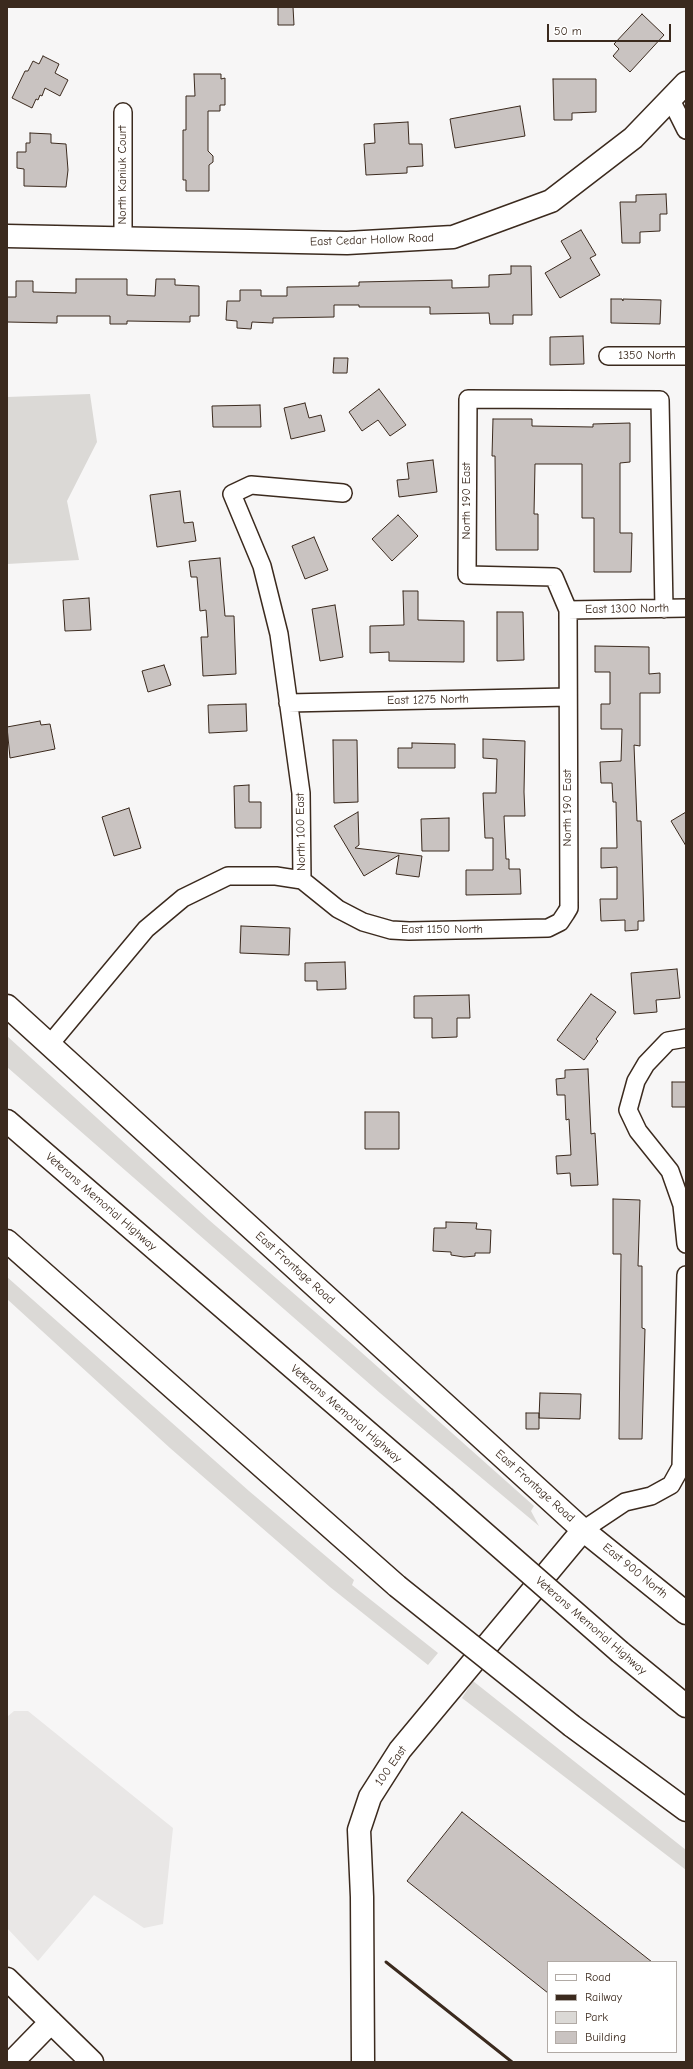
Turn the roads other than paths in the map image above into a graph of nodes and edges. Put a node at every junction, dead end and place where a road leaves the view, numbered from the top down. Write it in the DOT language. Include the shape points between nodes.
graph roads {
  1 [pos="686,83"];
  2 [pos="670,98"];
  3 [pos="123,112"];
  4 [pos="686,130"];
  5 [pos="7,236"];
  6 [pos="123,238"];
  7 [pos="608,356"];
  8 [pos="686,356"];
  9 [pos="343,493"];
  10 [pos="686,608"];
  11 [pos="664,609"];
  12 [pos="568,610"];
  13 [pos="568,698"];
  14 [pos="288,703"];
  15 [pos="302,880"];
  16 [pos="566,913"];
  17 [pos="7,1006"];
  18 [pos="686,1038"];
  19 [pos="50,1044"];
  20 [pos="7,1121"];
  21 [pos="7,1241"];
  22 [pos="686,1244"];
  23 [pos="686,1275"];
  24 [pos="684,1467"];
  25 [pos="583,1530"];
  26 [pos="686,1613"];
  27 [pos="686,1706"];
  28 [pos="686,1810"];
  29 [pos="7,1979"];
  30 [pos="51,2022"];
  31 [pos="12,2062"];
  32 [pos="92,2062"];
  33 [pos="363,2062"];
  1 -- 2 [label="main road, East Cedar Hollow Road"];
  2 -- 4 [label="street"];
  2 -- 6 [label="main road, East Cedar Hollow Road" via="633,138 551,201 453,236 347,243"];
  3 -- 6 [label="street, North Kaniuk Court"];
  5 -- 6 [label="main road, East Cedar Hollow Road"];
  7 -- 8 [label="street, 1350 North"];
  9 -- 14 [label="street, North 100 East" via="251,485 232,494 262,566 279,634"];
  10 -- 11 [label="street, East 1300 North"];
  11 -- 12 [label="street, East 1300 North"];
  11 -- 12 [label="street, North 190 East" via="660,400 468,399 467,575 554,576"];
  12 -- 13 [label="street, North 190 East"];
  13 -- 14 [label="street, East 1275 North"];
  13 -- 16 [label="street, North 190 East" via="569,908"];
  14 -- 15 [label="street, North 100 East" via="301,793"];
  15 -- 16 [label="street, East 1150 North" via="338,909 363,922 391,930 548,928 560,922"];
  15 -- 19 [label="street, North 100 East" via="276,876 228,876 183,898 146,929"];
  17 -- 19 [label="main road, East Frontage Road"];
  18 -- 22 [label="street" via="668,1041 646,1064 636,1081 628,1110 638,1131 670,1171 682,1205"];
  19 -- 25 [label="main road, East Frontage Road"];
  20 -- 27 [label="main road, Veterans Memorial Highway, bridge" via="620,1652"];
  21 -- 28 [label="main road, bridge" via="397,1586 572,1726"];
  23 -- 24 [label="street"];
  24 -- 25 [label="street" via="671,1485 651,1496 625,1502"];
  25 -- 26 [label="main road, East 900 North"];
  25 -- 33 [label="main road, 100 East" via="400,1750 370,1797 359,1830"];
  29 -- 30 [label="main road"];
  30 -- 31 [label="main road"];
  30 -- 32 [label="main road"];
}
